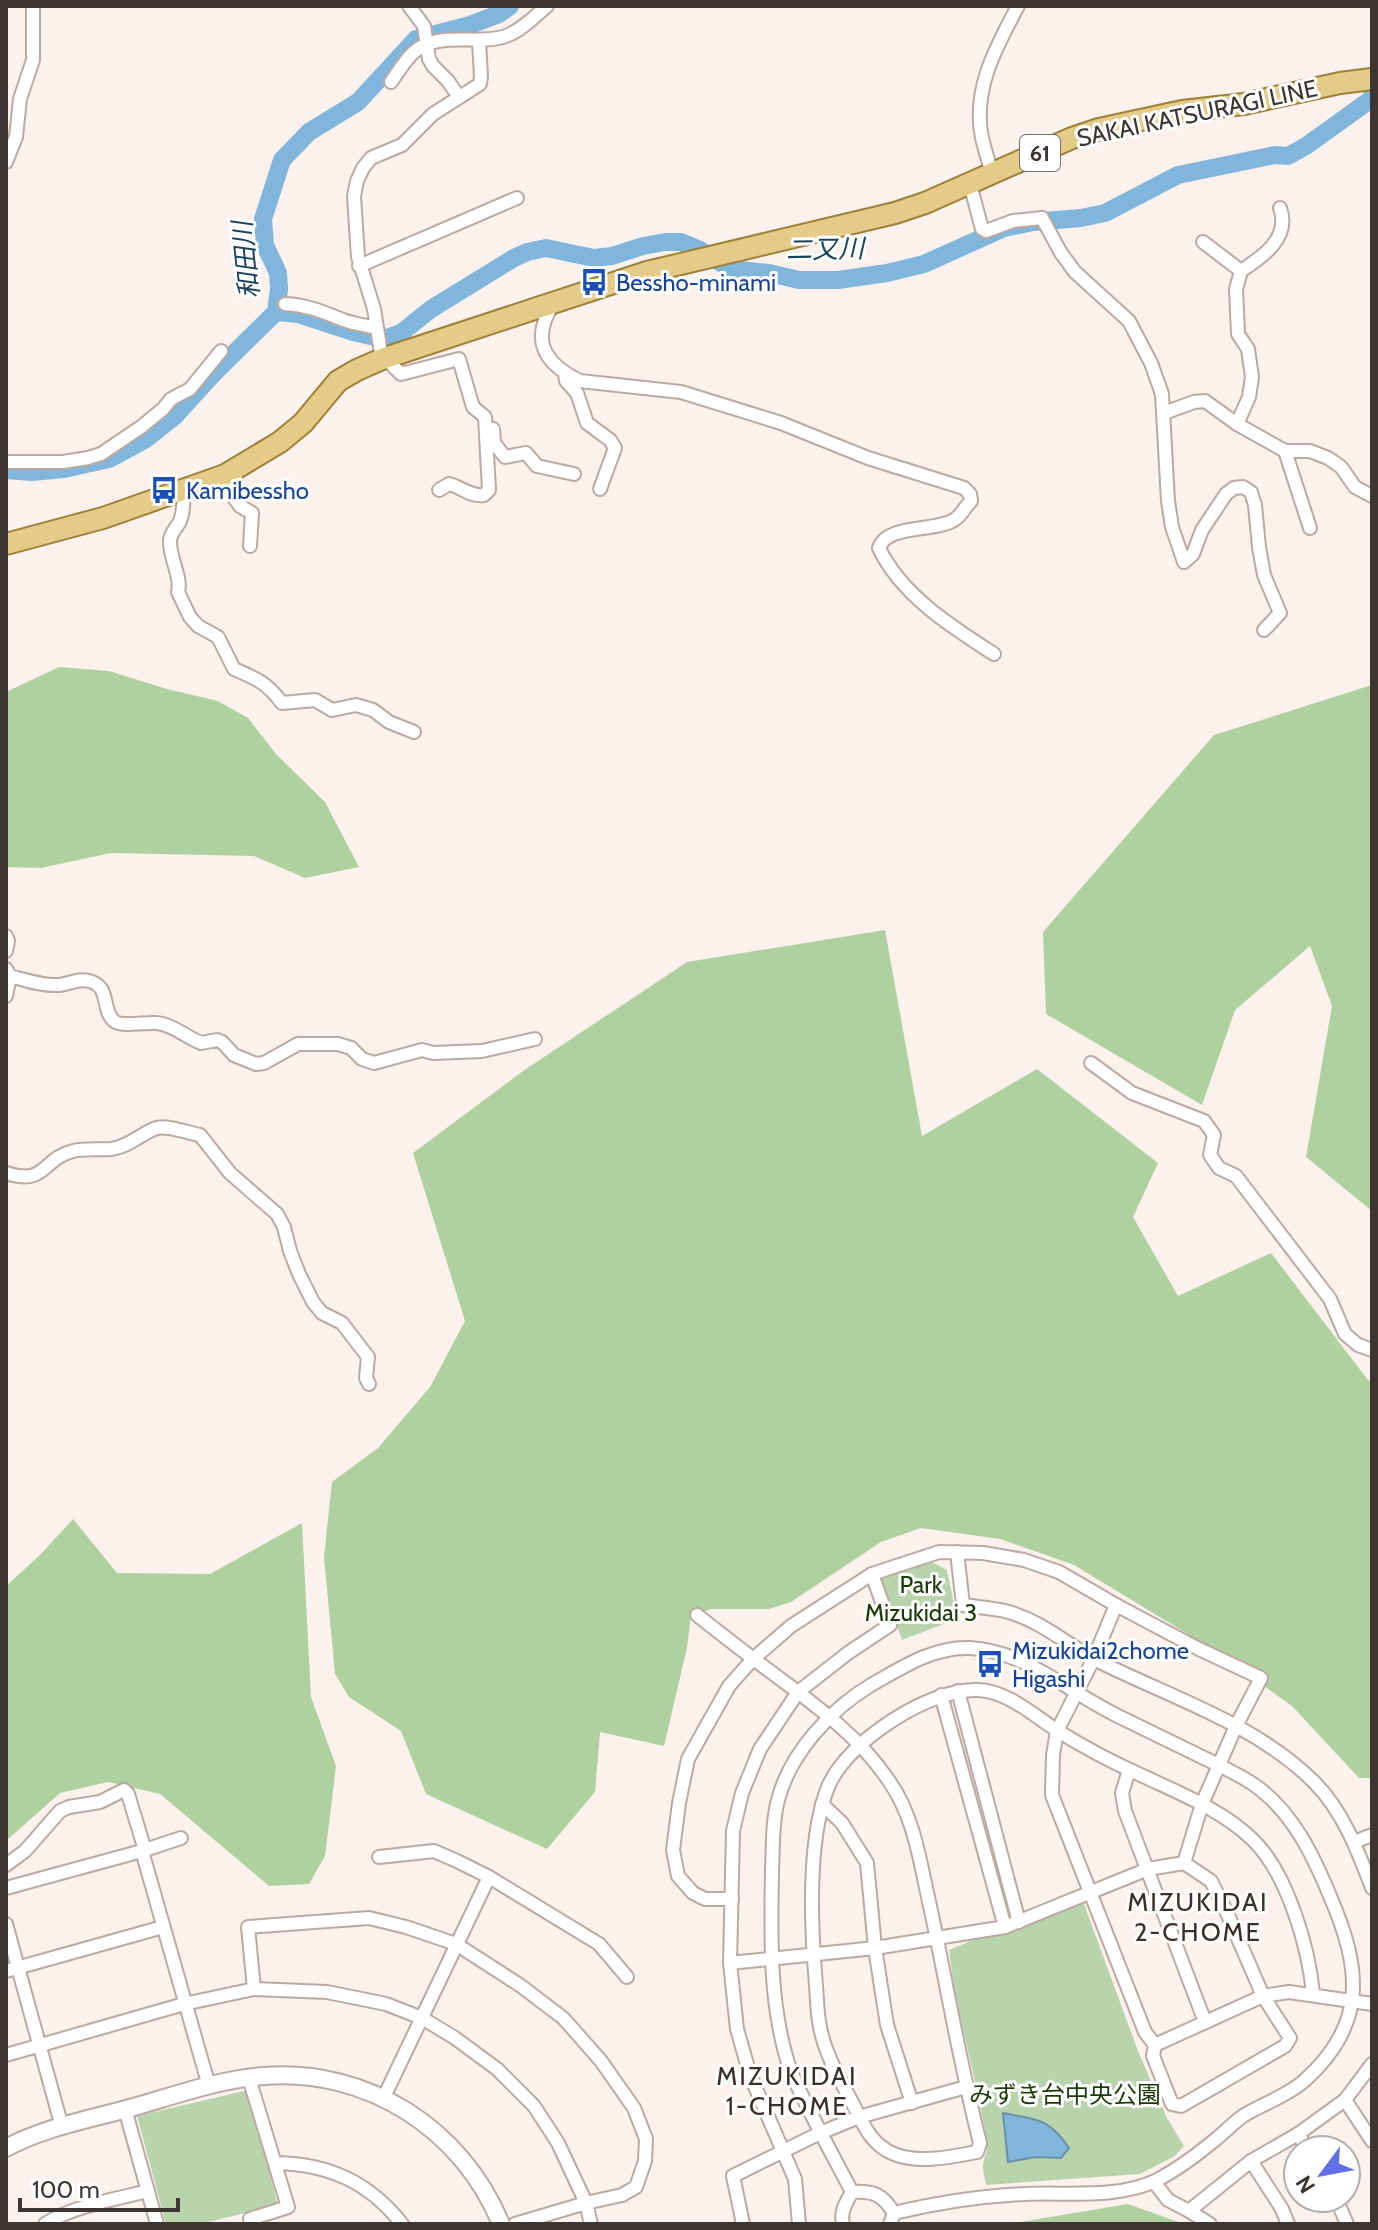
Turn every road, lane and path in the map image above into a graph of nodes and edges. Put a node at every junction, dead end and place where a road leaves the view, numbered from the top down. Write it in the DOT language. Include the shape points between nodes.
graph roads {
  1 [pos="33,6"];
  2 [pos="409,6"];
  3 [pos="547,6"];
  4 [pos="1018,6"];
  5 [pos="479,40"];
  6 [pos="426,44"];
  7 [pos="1372,79"];
  8 [pos="391,82"];
  9 [pos="459,97"];
  10 [pos="6,162"];
  11 [pos="992,175"];
  12 [pos="970,184"];
  13 [pos="517,198"];
  14 [pos="1280,208"];
  15 [pos="1203,242"];
  16 [pos="359,266"];
  17 [pos="1241,271"];
  18 [pos="556,300"];
  19 [pos="285,304"];
  20 [pos="376,328"];
  21 [pos="221,351"];
  22 [pos="383,359"];
  23 [pos="565,373"];
  24 [pos="1164,413"];
  25 [pos="485,417"];
  26 [pos="1237,424"];
  27 [pos="1285,451"];
  28 [pos="6,462"];
  29 [pos="235,470"];
  30 [pos="574,474"];
  31 [pos="600,489"];
  32 [pos="184,490"];
  33 [pos="439,490"];
  34 [pos="1372,496"];
  35 [pos="1310,528"];
  36 [pos="6,544"];
  37 [pos="250,546"];
  38 [pos="1264,630"];
  39 [pos="994,654"];
  40 [pos="414,732"];
  41 [pos="6,936"];
  42 [pos="6,951"];
  43 [pos="8,973"];
  44 [pos="6,996"];
  45 [pos="535,1039"];
  46 [pos="1091,1063"];
  47 [pos="6,1173"];
  48 [pos="1372,1350"];
  49 [pos="369,1384"];
  50 [pos="957,1552"];
  51 [pos="872,1574"];
  52 [pos="1116,1605"];
  53 [pos="697,1615"];
  54 [pos="1094,1658"];
  55 [pos="753,1659"];
  56 [pos="958,1691"];
  57 [pos="798,1692"];
  58 [pos="1075,1693"];
  59 [pos="941,1695"];
  60 [pos="829,1716"];
  61 [pos="1236,1726"];
  62 [pos="1057,1731"];
  63 [pos="860,1746"];
  64 [pos="1220,1765"];
  65 [pos="1129,1770"];
  66 [pos="822,1804"];
  67 [pos="1202,1804"];
  68 [pos="1372,1835"];
  69 [pos="181,1838"];
  70 [pos="1354,1842"];
  71 [pos="142,1851"];
  72 [pos="379,1857"];
  73 [pos="1184,1863"];
  74 [pos="6,1865"];
  75 [pos="1148,1869"];
  76 [pos="489,1877"];
  77 [pos="6,1888"];
  78 [pos="1372,1888"];
  79 [pos="1090,1892"];
  80 [pos="732,1899"];
  81 [pos="1019,1922"];
  82 [pos="6,1924"];
  83 [pos="163,1927"];
  84 [pos="1005,1927"];
  85 [pos="937,1939"];
  86 [pos="456,1944"];
  87 [pos="875,1948"];
  88 [pos="813,1954"];
  89 [pos="772,1959"];
  90 [pos="730,1963"];
  91 [pos="12,1970"];
  92 [pos="627,1977"];
  93 [pos="254,1989"];
  94 [pos="1313,1994"];
  95 [pos="1263,1996"];
  96 [pos="1352,2000"];
  97 [pos="184,2004"];
  98 [pos="1372,2004"];
  99 [pos="422,2018"];
  100 [pos="1205,2022"];
  101 [pos="40,2044"];
  102 [pos="1155,2045"];
  103 [pos="6,2055"];
  104 [pos="1372,2064"];
  105 [pos="249,2078"];
  106 [pos="209,2086"];
  107 [pos="966,2087"];
  108 [pos="384,2097"];
  109 [pos="1345,2100"];
  110 [pos="912,2103"];
  111 [pos="125,2109"];
  112 [pos="859,2117"];
  113 [pos="62,2127"];
  114 [pos="820,2133"];
  115 [pos="1298,2134"];
  116 [pos="1372,2141"];
  117 [pos="1282,2143"];
  118 [pos="6,2148"];
  119 [pos="784,2150"];
  120 [pos="1251,2161"];
  121 [pos="276,2163"];
  122 [pos="1154,2182"];
  123 [pos="148,2191"];
  124 [pos="852,2192"];
  125 [pos="586,2203"];
  126 [pos="1189,2211"];
  127 [pos="892,2219"];
  128 [pos="45,2224"];
  129 [pos="157,2224"];
  130 [pos="252,2224"];
  131 [pos="402,2224"];
  132 [pos="501,2224"];
  133 [pos="515,2224"];
  134 [pos="591,2224"];
  135 [pos="743,2224"];
  136 [pos="799,2224"];
  137 [pos="843,2224"];
  138 [pos="1210,2224"];
  139 [pos="1288,2224"];
  1 -- 10 [label="street" via="33,60"];
  2 -- 6 [label="street" via="424,26"];
  3 -- 5 [label="street" via="506,36"];
  4 -- 11 [label="street" via="987,68 980,101 981,135"];
  5 -- 6 [label="street"];
  5 -- 9 [label="street" via="480,84"];
  6 -- 8 [label="street"];
  6 -- 9 [label="street" via="433,66"];
  7 -- 11 [label="main road, SAKAI KATSURAGI LINE / 61" via="1099,129"];
  9 -- 16 [label="street" via="407,141 371,158 363,168 354,196"];
  11 -- 12 [label="main road, SAKAI KATSURAGI LINE / 61"];
  12 -- 18 [label="main road, SAKAI KATSURAGI LINE / 61" via="895,213 647,272"];
  12 -- 24 [label="street" via="986,231 1042,218 1075,272 1129,321 1151,363"];
  13 -- 16 [label="street"];
  14 -- 17 [label="street" via="1282,228 1276,243"];
  15 -- 17 [label="street"];
  16 -- 20 [label="street"];
  17 -- 26 [label="street" via="1236,289 1238,334 1248,349 1252,377"];
  18 -- 22 [label="main road, SAKAI KATSURAGI LINE / 61"];
  18 -- 23 [label="street" via="541,330 542,345"];
  19 -- 20 [label="street"];
  20 -- 22 [label="street"];
  21 -- 28 [label="street" via="190,389 101,454 63,462"];
  22 -- 25 [label="street" via="401,374 459,359 473,407"];
  22 -- 29 [label="main road, SAKAI KATSURAGI LINE / 61" via="338,381 303,423"];
  23 -- 31 [label="street" via="587,423 615,448"];
  23 -- 39 [label="street" via="580,381 681,392 964,488 971,501 957,518 890,534 879,548 911,592"];
  24 -- 26 [label="street" via="1205,401"];
  24 -- 38 [label="street" via="1168,501 1184,562 1226,494 1243,487 1251,492 1264,575 1280,613"];
  25 -- 30 [label="street" via="505,457 526,453 537,466"];
  25 -- 33 [label="street" via="489,490 476,496 449,484"];
  26 -- 27 [label="street"];
  27 -- 34 [label="street" via="1310,451 1328,458 1355,487"];
  27 -- 35 [label="street"];
  29 -- 32 [label="main road, SAKAI KATSURAGI LINE / 61"];
  29 -- 37 [label="street" via="232,495 252,513"];
  32 -- 36 [label="main road, SAKAI KATSURAGI LINE / 61"];
  32 -- 40 [label="street" via="180,522 170,540 178,592 198,626 218,637 234,669 270,687 282,703 315,700 332,710 356,705"];
  41 -- 42 [label="street"];
  43 -- 44 [label="street"];
  43 -- 45 [label="street" via="62,985 97,984 117,1023 158,1022 201,1043 217,1040 256,1064 312,1042 351,1048 374,1063 422,1050 482,1051"];
  46 -- 48 [label="street" via="1132,1093 1204,1121 1214,1135 1210,1155 1219,1168 1236,1176 1330,1299 1345,1334"];
  47 -- 49 [label="street" via="35,1176 72,1151 112,1149 160,1127 200,1135 230,1173 277,1214 313,1302 342,1323 368,1357"];
  50 -- 51 [label="street" via="939,1552"];
  50 -- 52 [label="street" via="1024,1560 1059,1572"];
  50 -- 54 [label="street" via="963,1605 1023,1618"];
  51 -- 55 [label="street" via="802,1618"];
  51 -- 57 [label="street" via="890,1625"];
  52 -- 54 [label="street"];
  52 -- 61 [label="street" via="1261,1678"];
  53 -- 55 [label="street"];
  54 -- 58 [label="street"];
  54 -- 61 [label="street"];
  55 -- 57 [label="street"];
  55 -- 80 [label="street" via="729,1686 688,1759 673,1850 678,1876 693,1893 705,1899"];
  56 -- 59 [label="street"];
  56 -- 62 [label="street" via="982,1690 1005,1697"];
  56 -- 81 [label="street"];
  57 -- 60 [label="street"];
  57 -- 80 [label="street" via="760,1749 742,1793 733,1831"];
  58 -- 60 [label="street" via="1030,1664 970,1648 913,1662 852,1696"];
  58 -- 62 [label="street"];
  58 -- 64 [label="street"];
  59 -- 63 [label="street"];
  59 -- 84 [label="street"];
  60 -- 63 [label="street"];
  60 -- 89 [label="street" via="792,1765 777,1800"];
  61 -- 64 [label="street"];
  61 -- 70 [label="street" via="1315,1783"];
  62 -- 65 [label="street"];
  62 -- 79 [label="street" via="1052,1795"];
  63 -- 66 [label="street" via="829,1784"];
  63 -- 85 [label="street" via="888,1779 912,1826"];
  64 -- 67 [label="street"];
  64 -- 96 [label="street" via="1261,1790 1308,1846 1346,1936 1355,1984"];
  65 -- 67 [label="street"];
  65 -- 75 [label="street" via="1122,1793 1125,1811"];
  66 -- 87 [label="street" via="842,1823 867,1863"];
  66 -- 88 [label="street" via="815,1838"];
  67 -- 73 [label="street"];
  67 -- 94 [label="street" via="1253,1840 1273,1867 1302,1937"];
  68 -- 70 [label="street"];
  69 -- 71 [label="street"];
  70 -- 78 [label="street"];
  71 -- 74 [label="street" via="124,1790 60,1811"];
  71 -- 77 [label="street"];
  71 -- 83 [label="street"];
  72 -- 76 [label="street" via="434,1851"];
  73 -- 75 [label="street"];
  73 -- 95 [label="street" via="1211,1881"];
  75 -- 79 [label="street"];
  75 -- 100 [label="street"];
  76 -- 86 [label="street"];
  76 -- 92 [label="street" via="599,1944"];
  79 -- 81 [label="street"];
  79 -- 102 [label="street" via="1145,2032"];
  80 -- 90 [label="street"];
  81 -- 84 [label="street"];
  82 -- 91 [label="street"];
  83 -- 91 [label="street"];
  83 -- 97 [label="street"];
  84 -- 85 [label="street"];
  85 -- 87 [label="street"];
  85 -- 107 [label="street"];
  86 -- 93 [label="street" via="369,1918 248,1927"];
  86 -- 99 [label="street"];
  86 -- 125 [label="street" via="563,2018 634,2108 646,2139 636,2187"];
  87 -- 88 [label="street"];
  87 -- 110 [label="street" via="887,2025"];
  88 -- 89 [label="street"];
  88 -- 112 [label="street" via="820,2028"];
  89 -- 90 [label="street"];
  89 -- 114 [label="street" via="786,2060"];
  90 -- 119 [label="street" via="737,2029 750,2075"];
  91 -- 101 [label="street"];
  93 -- 97 [label="street"];
  93 -- 99 [label="street" via="343,1995"];
  94 -- 95 [label="street"];
  94 -- 96 [label="street"];
  95 -- 100 [label="street"];
  95 -- 102 [label="street" via="1290,2038 1285,2046 1181,2106 1172,2104 1153,2056"];
  96 -- 98 [label="street"];
  96 -- 122 [label="street" via="1341,2038 1301,2083 1239,2118"];
  97 -- 101 [label="street"];
  97 -- 106 [label="street"];
  99 -- 108 [label="street"];
  99 -- 125 [label="street" via="497,2069 534,2106"];
  100 -- 102 [label="street"];
  101 -- 103 [label="street"];
  101 -- 113 [label="street"];
  104 -- 109 [label="street"];
  105 -- 106 [label="street"];
  105 -- 108 [label="street" via="325,2079"];
  105 -- 121 [label="street"];
  106 -- 111 [label="street"];
  107 -- 110 [label="street"];
  107 -- 112 [label="street" via="980,2143 977,2152 916,2159 892,2153 872,2139"];
  108 -- 132 [label="street" via="427,2124 457,2152 482,2185"];
  109 -- 115 [label="street"];
  109 -- 116 [label="street"];
  110 -- 112 [label="street"];
  111 -- 113 [label="street"];
  111 -- 123 [label="street"];
  112 -- 114 [label="street"];
  113 -- 118 [label="street"];
  114 -- 119 [label="street"];
  114 -- 124 [label="street"];
  117 -- 120 [label="street"];
  119 -- 135 [label="street" via="733,2176"];
  119 -- 136 [label="street" via="795,2179"];
  120 -- 126 [label="street"];
  120 -- 139 [label="street"];
  121 -- 130 [label="street" via="288,2207 250,2219"];
  121 -- 131 [label="street" via="303,2163 335,2172 371,2192"];
  122 -- 126 [label="street" via="1168,2200"];
  122 -- 127 [label="street" via="1088,2194 932,2204"];
  123 -- 128 [label="street"];
  123 -- 129 [label="street"];
  124 -- 127 [label="street" via="884,2198"];
  124 -- 137 [label="street" via="843,2207"];
  125 -- 133 [label="street"];
  125 -- 134 [label="street"];
  126 -- 138 [label="street"];
}
